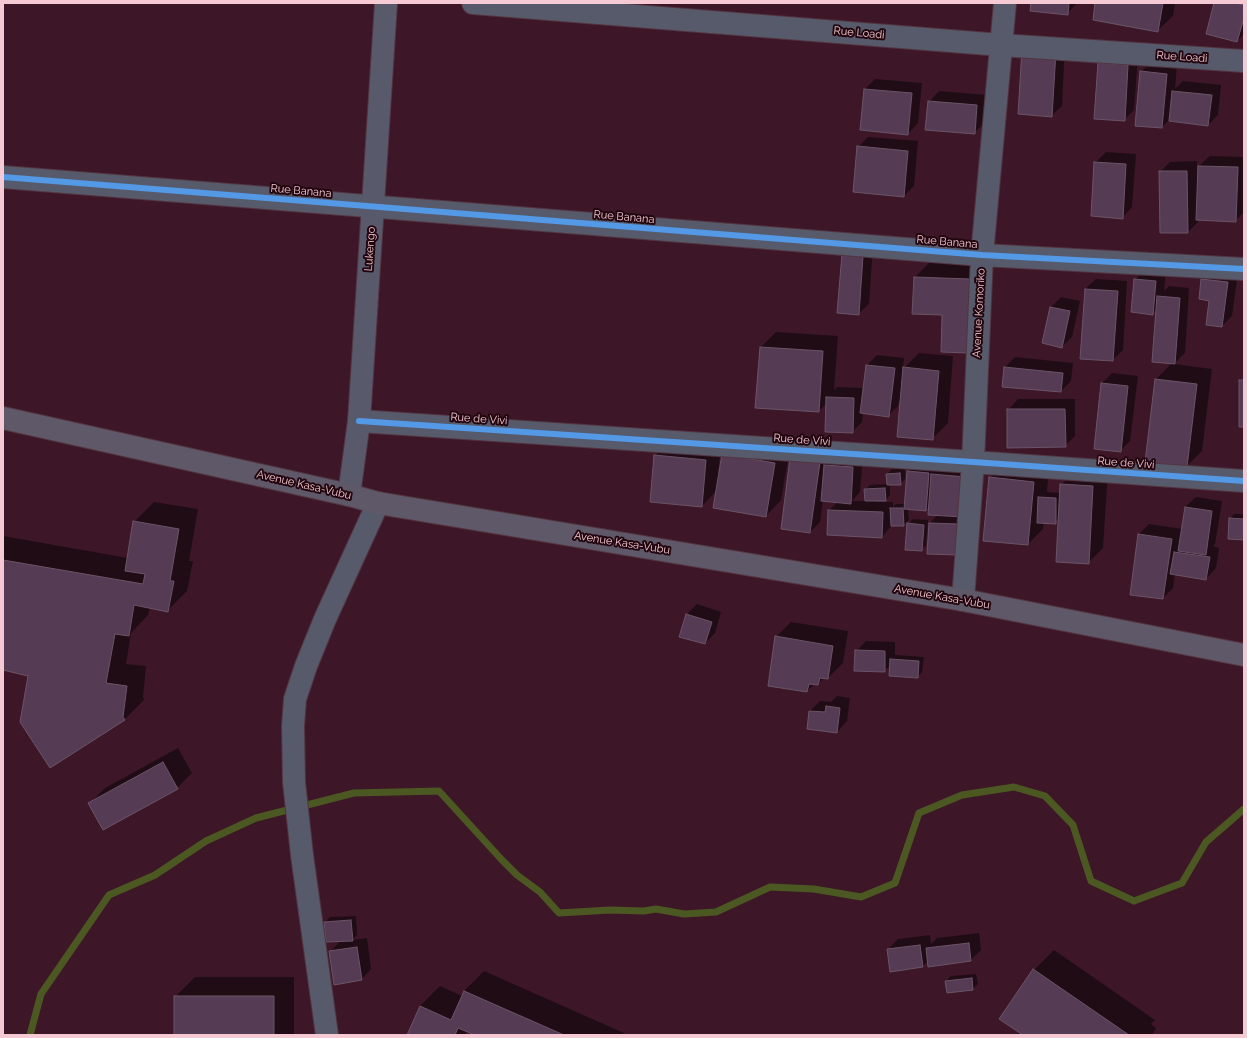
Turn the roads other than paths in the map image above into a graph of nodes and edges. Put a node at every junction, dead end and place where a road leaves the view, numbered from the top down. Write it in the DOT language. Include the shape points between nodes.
graph roads {
  1 [pos="386,3"];
  2 [pos="474,3"];
  3 [pos="1005,3"];
  4 [pos="1001,45"];
  5 [pos="1244,61"];
  6 [pos="3,177"];
  7 [pos="373,207"];
  8 [pos="982,255"];
  9 [pos="1244,269"];
  10 [pos="3,418"];
  11 [pos="359,421"];
  12 [pos="973,462"];
  13 [pos="1244,481"];
  14 [pos="349,495"];
  15 [pos="378,502"];
  16 [pos="963,600"];
  17 [pos="1244,655"];
  18 [pos="327,1035"];
  1 -- 7 [label="street, Lukengo"];
  2 -- 4 [label="street, Rue Loadi"];
  3 -- 4 [label="street, Avenue Komoriko"];
  4 -- 5 [label="street, Rue Loadi"];
  4 -- 8 [label="street, Avenue Komoriko"];
  6 -- 7 [label="street, Rue Banana"];
  7 -- 8 [label="street, Rue Banana"];
  7 -- 11 [label="street, Lukengo"];
  8 -- 9 [label="street, Rue Banana"];
  8 -- 12 [label="street, Avenue Komoriko"];
  10 -- 14 [label="main road, Avenue Kasa-Vubu"];
  11 -- 12 [label="street, Rue de Vivi"];
  11 -- 14 [label="street, Lukengo"];
  12 -- 13 [label="street, Rue de Vivi"];
  12 -- 16 [label="street, Avenue Komoriko"];
  14 -- 15 [label="main road, Avenue Kasa-Vubu"];
  15 -- 16 [label="main road, Avenue Kasa-Vubu"];
  15 -- 18 [label="street" via="322,626 295,699 294,782"];
  16 -- 17 [label="main road, Avenue Kasa-Vubu"];
}
